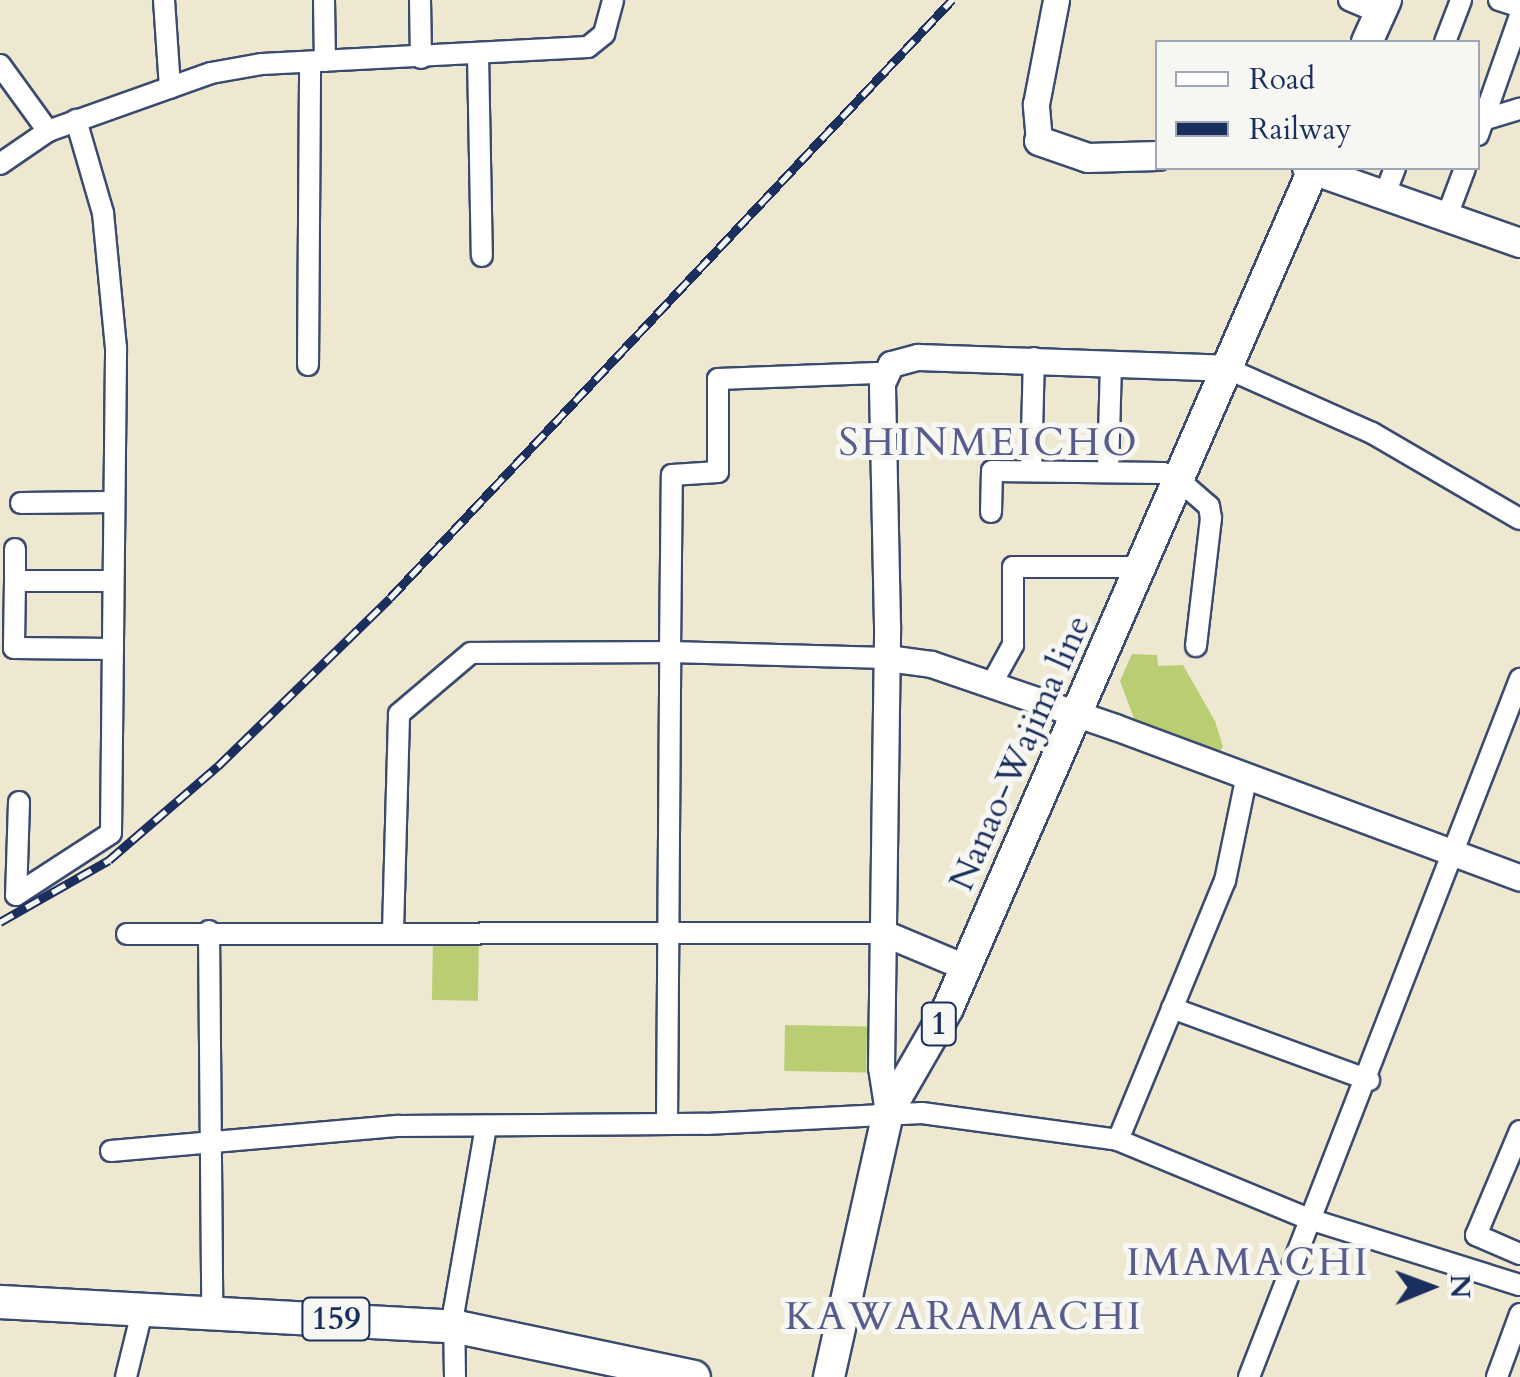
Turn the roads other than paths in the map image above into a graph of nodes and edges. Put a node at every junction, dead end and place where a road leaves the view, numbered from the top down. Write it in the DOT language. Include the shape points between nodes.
graph roads {
  1 [pos="164,0"];
  2 [pos="324,0"];
  3 [pos="420,0"];
  4 [pos="613,0"];
  5 [pos="1056,0"];
  6 [pos="1349,0"];
  7 [pos="1461,0"];
  8 [pos="1499,0"];
  9 [pos="1383,6"];
  10 [pos="1520,7"];
  11 [pos="1520,16"];
  12 [pos="1368,40"];
  13 [pos="1445,40"];
  14 [pos="478,56"];
  15 [pos="422,58"];
  16 [pos="318,62"];
  17 [pos="0,65"];
  18 [pos="170,88"];
  19 [pos="1520,108"];
  20 [pos="76,120"];
  21 [pos="1480,128"];
  22 [pos="48,131"];
  23 [pos="1040,142"];
  24 [pos="1155,156"];
  25 [pos="0,164"];
  26 [pos="1311,170"];
  27 [pos="1318,170"];
  28 [pos="1394,170"];
  29 [pos="1464,170"];
  30 [pos="1385,194"];
  31 [pos="1447,216"];
  32 [pos="1520,243"];
  33 [pos="482,256"];
  34 [pos="1034,358"];
  35 [pos="1111,364"];
  36 [pos="308,365"];
  37 [pos="1226,368"];
  38 [pos="882,383"];
  39 [pos="1031,471"];
  40 [pos="1108,471"];
  41 [pos="1180,481"];
  42 [pos="112,502"];
  43 [pos="21,503"];
  44 [pos="991,512"];
  45 [pos="1520,519"];
  46 [pos="15,549"];
  47 [pos="1143,567"];
  48 [pos="15,582"];
  49 [pos="111,582"];
  50 [pos="1196,646"];
  51 [pos="7,648"];
  52 [pos="112,649"];
  53 [pos="670,652"];
  54 [pos="887,658"];
  55 [pos="1520,679"];
  56 [pos="991,685"];
  57 [pos="1079,716"];
  58 [pos="1248,775"];
  59 [pos="19,802"];
  60 [pos="1453,850"];
  61 [pos="1520,878"];
  62 [pos="209,931"];
  63 [pos="393,931"];
  64 [pos="668,932"];
  65 [pos="884,933"];
  66 [pos="127,934"];
  67 [pos="965,967"];
  68 [pos="1172,1008"];
  69 [pos="1369,1080"];
  70 [pos="888,1112"];
  71 [pos="667,1122"];
  72 [pos="486,1126"];
  73 [pos="1520,1131"];
  74 [pos="1118,1140"];
  75 [pos="208,1143"];
  76 [pos="111,1151"];
  77 [pos="1310,1220"];
  78 [pos="1520,1254"];
  79 [pos="1520,1285"];
  80 [pos="0,1302"];
  81 [pos="143,1308"];
  82 [pos="212,1311"];
  83 [pos="1520,1314"];
  84 [pos="458,1326"];
  85 [pos="681,1374"];
  86 [pos="126,1377"];
  87 [pos="454,1377"];
  88 [pos="829,1377"];
  89 [pos="1250,1377"];
  90 [pos="1496,1377"];
  1 -- 18 [label="street"];
  2 -- 16 [label="street"];
  3 -- 15 [label="street"];
  4 -- 14 [label="street" via="604,34 588,47"];
  5 -- 23 [label="street" via="1036,104"];
  6 -- 9 [label="street"];
  7 -- 13 [label="street"];
  8 -- 10 [label="street"];
  9 -- 12 [label="main road"];
  11 -- 21 [label="street"];
  14 -- 15 [label="street"];
  14 -- 33 [label="street"];
  15 -- 16 [label="street"];
  16 -- 18 [label="street" via="262,64"];
  16 -- 36 [label="street"];
  17 -- 22 [label="street"];
  18 -- 20 [label="street"];
  19 -- 21 [label="street"];
  20 -- 22 [label="street"];
  20 -- 42 [label="street" via="103,212 110,275"];
  22 -- 25 [label="street"];
  23 -- 24 [label="main road" via="1088,158"];
  26 -- 37 [label="main road, Nanao-Wajima line / 1"];
  27 -- 30 [label="main road"];
  28 -- 30 [label="street"];
  29 -- 31 [label="street"];
  30 -- 31 [label="main road"];
  31 -- 32 [label="main road"];
  34 -- 35 [label="street"];
  34 -- 38 [label="street" via="918,357 891,364"];
  34 -- 39 [label="street"];
  35 -- 37 [label="street"];
  35 -- 40 [label="street"];
  37 -- 41 [label="main road, Nanao-Wajima line / 1"];
  37 -- 45 [label="street" via="1372,433"];
  38 -- 53 [label="street" via="877,373 718,379 718,472 672,475"];
  38 -- 54 [label="street"];
  39 -- 40 [label="street"];
  39 -- 44 [label="street" via="992,471"];
  40 -- 41 [label="street" via="1163,472"];
  41 -- 47 [label="main road, Nanao-Wajima line / 1"];
  41 -- 50 [label="street" via="1209,506 1211,518"];
  42 -- 43 [label="street"];
  42 -- 49 [label="street"];
  46 -- 48 [label="street"];
  47 -- 56 [label="street" via="1013,567 1013,644"];
  47 -- 57 [label="main road, Nanao-Wajima line / 1"];
  48 -- 49 [label="street"];
  48 -- 51 [label="street"];
  49 -- 52 [label="street"];
  51 -- 52 [label="street"];
  52 -- 59 [label="street" via="111,833 16,895"];
  53 -- 54 [label="street"];
  53 -- 63 [label="street" via="470,654 399,714"];
  53 -- 64 [label="street"];
  54 -- 56 [label="street"];
  54 -- 65 [label="street"];
  55 -- 60 [label="street"];
  56 -- 57 [label="street"];
  57 -- 58 [label="street"];
  57 -- 67 [label="main road, Nanao-Wajima line / 1"];
  58 -- 60 [label="street"];
  58 -- 68 [label="street" via="1226,881"];
  60 -- 61 [label="street"];
  60 -- 69 [label="street"];
  62 -- 63 [label="street"];
  62 -- 66 [label="street"];
  62 -- 75 [label="street"];
  63 -- 64 [label="street"];
  64 -- 65 [label="street"];
  64 -- 71 [label="street"];
  65 -- 67 [label="street"];
  65 -- 70 [label="street" via="881,1067"];
  67 -- 70 [label="main road, Nanao-Wajima line / 1"];
  68 -- 69 [label="street"];
  68 -- 74 [label="street"];
  69 -- 77 [label="street"];
  70 -- 71 [label="street"];
  70 -- 74 [label="street"];
  70 -- 88 [label="main road, Nanao-Wajima line / 1"];
  71 -- 72 [label="street"];
  72 -- 75 [label="street" via="399,1126"];
  72 -- 84 [label="street" via="454,1310"];
  73 -- 78 [label="street" via="1476,1235"];
  74 -- 77 [label="street"];
  75 -- 76 [label="street"];
  75 -- 82 [label="street"];
  77 -- 79 [label="street"];
  77 -- 89 [label="street"];
  80 -- 81 [label="highway, 159"];
  81 -- 82 [label="highway, 159"];
  81 -- 86 [label="street"];
  82 -- 84 [label="highway, 159"];
  83 -- 90 [label="street"];
  84 -- 85 [label="highway, 159"];
  84 -- 87 [label="street"];
}
